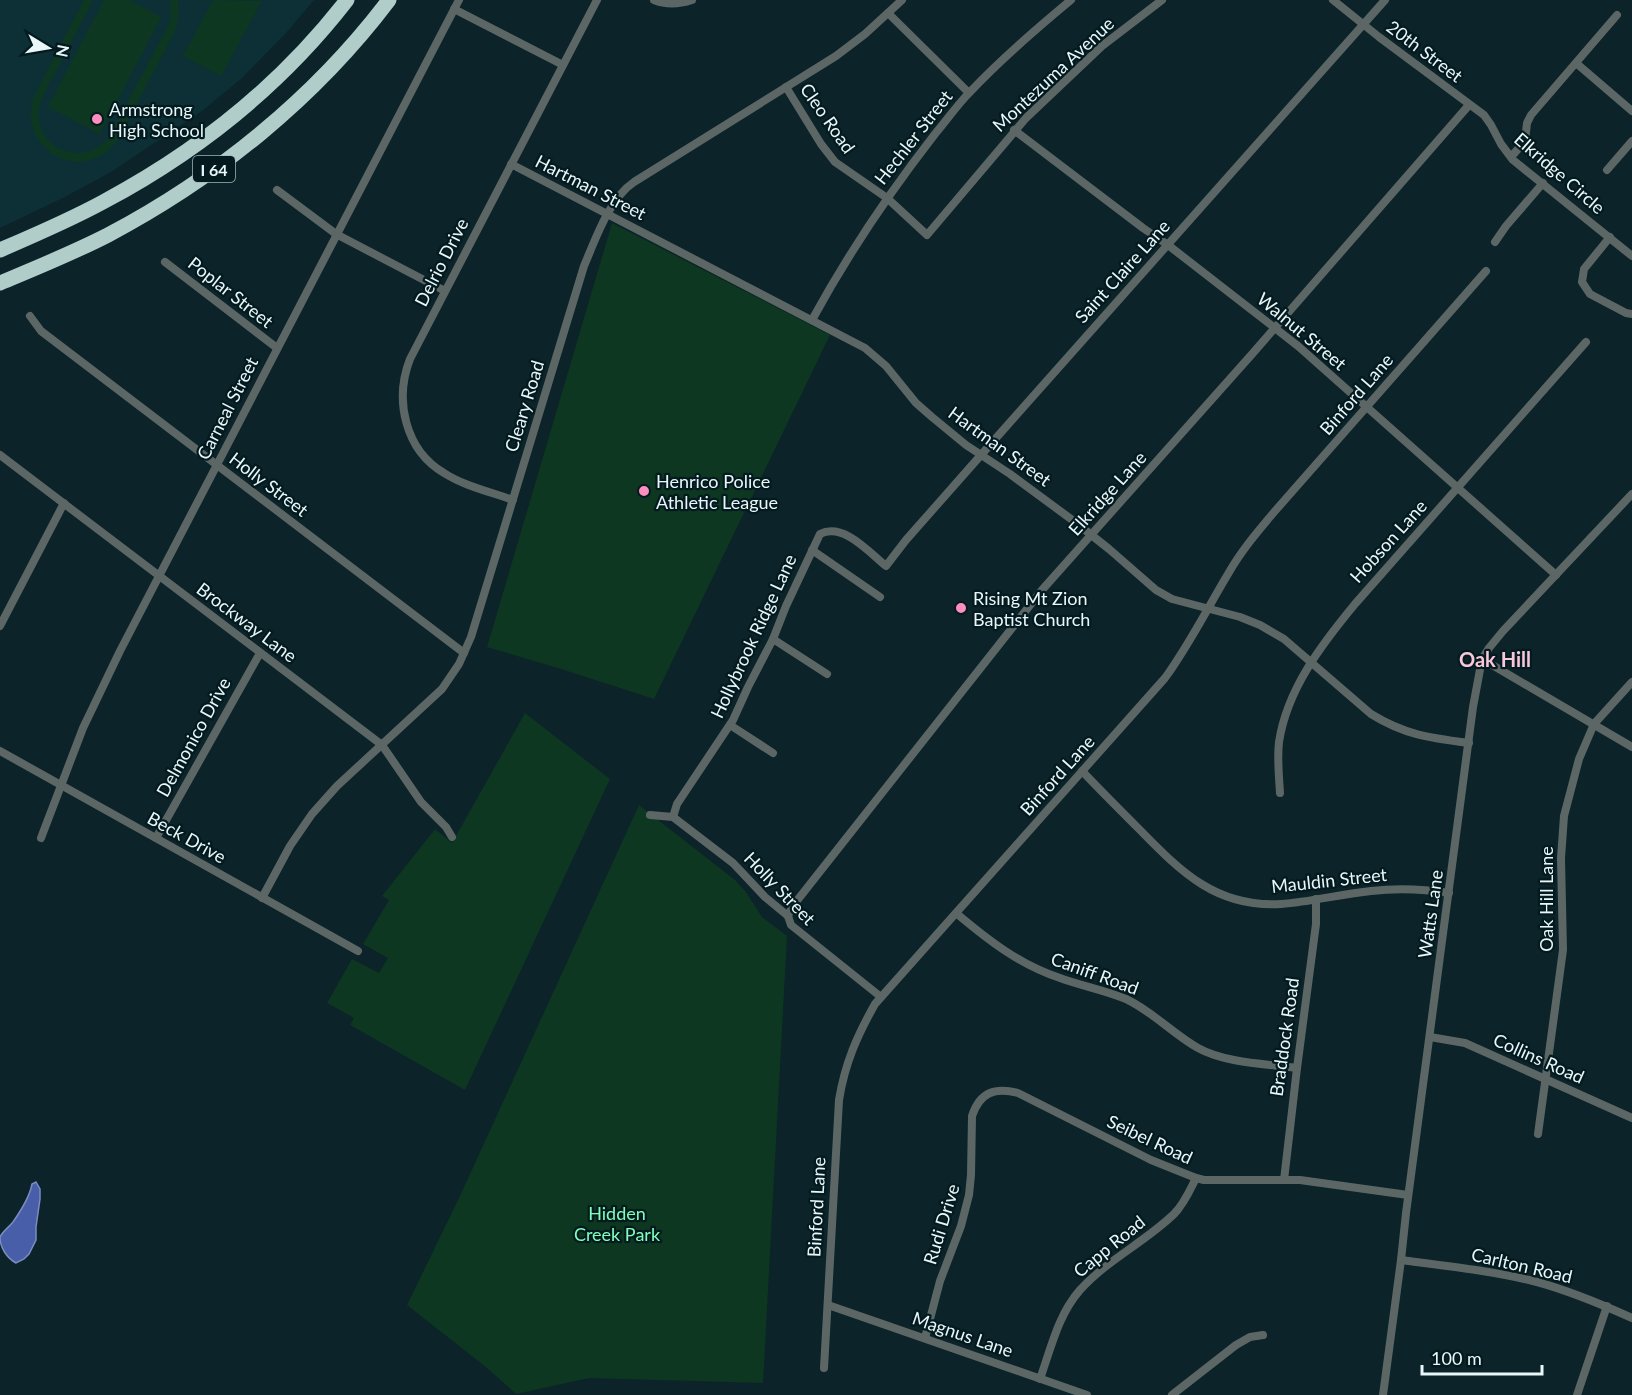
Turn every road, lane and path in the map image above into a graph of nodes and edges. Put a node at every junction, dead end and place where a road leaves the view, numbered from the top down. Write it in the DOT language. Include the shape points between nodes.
graph roads {
  1 [pos="347,0"];
  2 [pos="389,0"];
  3 [pos="459,0"];
  4 [pos="597,0"];
  5 [pos="654,0"];
  6 [pos="692,0"];
  7 [pos="902,0"];
  8 [pos="1071,0"];
  9 [pos="1162,0"];
  10 [pos="1333,0"];
  11 [pos="1385,0"];
  12 [pos="454,9"];
  13 [pos="888,13"];
  14 [pos="1617,15"];
  15 [pos="1365,24"];
  16 [pos="1576,63"];
  17 [pos="563,65"];
  18 [pos="786,87"];
  19 [pos="969,93"];
  20 [pos="1469,105"];
  21 [pos="1632,111"];
  22 [pos="1014,130"];
  23 [pos="1632,141"];
  24 [pos="1511,157"];
  25 [pos="511,164"];
  26 [pos="1607,170"];
  27 [pos="1543,183"];
  28 [pos="277,190"];
  29 [pos="887,198"];
  30 [pos="608,214"];
  31 [pos="336,234"];
  32 [pos="927,235"];
  33 [pos="1610,237"];
  34 [pos="1495,242"];
  35 [pos="1168,245"];
  36 [pos="0,250"];
  37 [pos="1632,256"];
  38 [pos="165,262"];
  39 [pos="1486,271"];
  40 [pos="0,284"];
  41 [pos="445,291"];
  42 [pos="1632,314"];
  43 [pos="30,316"];
  44 [pos="812,320"];
  45 [pos="1275,328"];
  46 [pos="1586,342"];
  47 [pos="277,348"];
  48 [pos="1366,407"];
  49 [pos="0,455"];
  50 [pos="981,455"];
  51 [pos="216,465"];
  52 [pos="1458,488"];
  53 [pos="1632,495"];
  54 [pos="513,500"];
  55 [pos="64,503"];
  56 [pos="1092,535"];
  57 [pos="812,550"];
  58 [pos="886,566"];
  59 [pos="1556,574"];
  60 [pos="159,575"];
  61 [pos="880,597"];
  62 [pos="1208,609"];
  63 [pos="0,626"];
  64 [pos="773,639"];
  65 [pos="260,653"];
  66 [pos="464,653"];
  67 [pos="1482,659"];
  68 [pos="1312,663"];
  69 [pos="827,674"];
  70 [pos="1632,682"];
  71 [pos="1594,724"];
  72 [pos="730,725"];
  73 [pos="1469,743"];
  74 [pos="382,745"];
  75 [pos="1632,747"];
  76 [pos="0,751"];
  77 [pos="773,753"];
  78 [pos="1082,771"];
  79 [pos="61,785"];
  80 [pos="1280,793"];
  81 [pos="650,815"];
  82 [pos="673,817"];
  83 [pos="452,837"];
  84 [pos="41,838"];
  85 [pos="156,838"];
  86 [pos="1449,893"];
  87 [pos="262,897"];
  88 [pos="1316,899"];
  89 [pos="956,912"];
  90 [pos="788,916"];
  91 [pos="358,951"];
  92 [pos="881,997"];
  93 [pos="1430,1037"];
  94 [pos="1297,1068"];
  95 [pos="1546,1079"];
  96 [pos="972,1116"];
  97 [pos="1632,1118"];
  98 [pos="1538,1134"];
  99 [pos="1196,1178"];
  100 [pos="1284,1180"];
  101 [pos="1408,1195"];
  102 [pos="1401,1260"];
  103 [pos="828,1305"];
  104 [pos="1607,1306"];
  105 [pos="1632,1318"];
  106 [pos="1263,1335"];
  107 [pos="925,1338"];
  108 [pos="824,1368"];
  109 [pos="1040,1379"];
  110 [pos="1087,1395"];
  111 [pos="1172,1395"];
  112 [pos="1383,1395"];
  113 [pos="1577,1395"];
  1 -- 36 [label="highway, I 64" via="287,68 215,130 104,202"];
  2 -- 40 [label="highway, I 64" via="313,86 221,165 110,234"];
  3 -- 12 [label="street, Carneal Street"];
  4 -- 17 [label="street, Delrio Drive"];
  5 -- 6 [label="street" via="680,4"];
  7 -- 13 [label="street, Cleary Road"];
  8 -- 19 [label="street, Hechler Street"];
  9 -- 22 [label="street, Montezuma Avenue" via="1102,46"];
  10 -- 15 [label="street, 20th Street"];
  11 -- 15 [label="street, Saint Claire Lane"];
  12 -- 17 [label="street"];
  12 -- 31 [label="street, Carneal Street"];
  13 -- 18 [label="street, Cleary Road" via="836,56"];
  13 -- 19 [label="street"];
  14 -- 16 [label="street"];
  15 -- 20 [label="street, 20th Street"];
  15 -- 35 [label="street, Saint Claire Lane"];
  16 -- 21 [label="street"];
  16 -- 24 [label="street" via="1531,115 1525,141"];
  17 -- 25 [label="street, Delrio Drive"];
  18 -- 29 [label="street, Cleo Road" via="835,162"];
  18 -- 30 [label="street, Cleary Road" via="626,188"];
  19 -- 29 [label="street, Hechler Street"];
  20 -- 24 [label="street, Elkridge Circle" via="1487,118"];
  20 -- 45 [label="street, Elkridge Lane"];
  22 -- 32 [label="street, Montezuma Avenue"];
  22 -- 35 [label="street, Walnut Street"];
  23 -- 26 [label="street"];
  24 -- 27 [label="street, Elkridge Circle"];
  25 -- 30 [label="street, Hartman Street"];
  25 -- 41 [label="street, Delrio Drive"];
  27 -- 33 [label="street, Elkridge Circle"];
  27 -- 34 [label="street"];
  28 -- 31 [label="street"];
  29 -- 32 [label="street, Cleo Road"];
  29 -- 44 [label="street, Hechler Street"];
  30 -- 44 [label="street, Hartman Street"];
  30 -- 54 [label="street, Cleary Road" via="585,266"];
  31 -- 41 [label="street"];
  31 -- 47 [label="street, Carneal Street"];
  33 -- 37 [label="street, Elkridge Circle"];
  33 -- 42 [label="street, Elkridge Circle" via="1584,269 1582,282 1590,294"];
  35 -- 45 [label="street, Walnut Street"];
  35 -- 50 [label="street, Saint Claire Lane"];
  38 -- 47 [label="street, Poplar Street"];
  39 -- 48 [label="street, Binford Lane"];
  41 -- 54 [label="street, Delrio Drive" via="406,370 402,395 406,422 416,446 435,467 458,480"];
  43 -- 51 [label="street, Holly Street" via="41,331"];
  44 -- 50 [label="street, Hartman Street" via="878,358 924,410"];
  45 -- 48 [label="street, Walnut Street"];
  45 -- 56 [label="street, Elkridge Lane"];
  46 -- 52 [label="street, Hobson Lane"];
  47 -- 51 [label="street, Carneal Street"];
  48 -- 52 [label="street, Walnut Street"];
  48 -- 62 [label="street, Binford Lane" via="1253,538"];
  49 -- 55 [label="street, Brockway Lane"];
  50 -- 56 [label="street, Hartman Street"];
  50 -- 58 [label="street, Saint Claire Lane"];
  51 -- 60 [label="street, Carneal Street"];
  51 -- 66 [label="street, Holly Street"];
  52 -- 59 [label="street, Walnut Street"];
  52 -- 68 [label="street, Hobson Lane" via="1355,604"];
  53 -- 59 [label="street, Watts Lane"];
  54 -- 66 [label="street, Cleary Road"];
  55 -- 60 [label="street, Brockway Lane"];
  55 -- 63 [label="street"];
  56 -- 62 [label="street, Hartman Street" via="1165,596"];
  56 -- 90 [label="street, Elkridge Lane" via="1035,599"];
  57 -- 58 [label="street, Hollybrook Ridge Lane" via="820,534 837,531 848,535"];
  57 -- 61 [label="street"];
  57 -- 64 [label="street, Hollybrook Ridge Lane"];
  59 -- 67 [label="street, Watts Lane"];
  60 -- 65 [label="street, Brockway Lane"];
  60 -- 79 [label="street, Carneal Street" via="97,697"];
  62 -- 68 [label="street, Hartman Street" via="1260,625"];
  62 -- 78 [label="street, Binford Lane" via="1165,678"];
  64 -- 69 [label="street"];
  64 -- 72 [label="street, Hollybrook Ridge Lane"];
  65 -- 74 [label="street, Brockway Lane"];
  65 -- 85 [label="street, Delmonico Drive"];
  66 -- 74 [label="street, Cleary Road" via="442,689"];
  67 -- 71 [label="street"];
  67 -- 73 [label="street, Watts Lane"];
  68 -- 73 [label="street, Hartman Street" via="1385,722 1412,734"];
  68 -- 80 [label="street, Hobson Lane" via="1293,694 1284,720 1278,753"];
  70 -- 71 [label="street, Oak Hill Lane"];
  71 -- 75 [label="street"];
  71 -- 95 [label="street, Oak Hill Lane" via="1579,759 1564,816 1563,950"];
  72 -- 77 [label="street"];
  72 -- 82 [label="street, Hollybrook Ridge Lane" via="677,804"];
  73 -- 86 [label="street, Watts Lane"];
  74 -- 83 [label="street, Brockway Lane" via="421,802"];
  74 -- 87 [label="street, Cleary Road" via="312,814"];
  76 -- 79 [label="street, Beck Drive"];
  78 -- 88 [label="street, Mauldin Street" via="1167,858 1199,884 1226,896 1259,903"];
  78 -- 89 [label="street, Binford Lane"];
  79 -- 84 [label="street, Carneal Street"];
  79 -- 85 [label="street, Beck Drive"];
  81 -- 82 [label="street"];
  82 -- 90 [label="street, Holly Street" via="733,862"];
  85 -- 87 [label="street, Beck Drive"];
  86 -- 88 [label="street, Mauldin Street" via="1395,889"];
  86 -- 93 [label="street, Watts Lane"];
  87 -- 91 [label="street, Beck Drive"];
  88 -- 94 [label="street, Braddock Road"];
  89 -- 92 [label="street, Binford Lane"];
  89 -- 94 [label="street, Caniff Road" via="1026,964 1129,1001 1203,1051"];
  90 -- 92 [label="street, Holly Street" via="791,925 806,939"];
  92 -- 103 [label="street, Binford Lane" via="862,1026 842,1084"];
  93 -- 95 [label="street, Collins Road" via="1465,1043"];
  93 -- 101 [label="street, Watts Lane"];
  94 -- 100 [label="street, Braddock Road"];
  95 -- 97 [label="street, Collins Road"];
  95 -- 98 [label="street, Oak Hill Lane"];
  96 -- 99 [label="street, Seibel Road" via="979,1102 992,1092 1018,1093 1150,1160"];
  96 -- 107 [label="street, Rudi Drive" via="969,1195"];
  99 -- 100 [label="street, Seibel Road"];
  99 -- 109 [label="street, Capp Road" via="1175,1213 1100,1271 1074,1298 1058,1326"];
  100 -- 101 [label="street, Seibel Road"];
  101 -- 102 [label="street, Watts Lane"];
  102 -- 104 [label="street, Carlton Road" via="1518,1278"];
  102 -- 112 [label="street, Watts Lane"];
  103 -- 107 [label="street, Magnus Lane"];
  103 -- 108 [label="street, Binford Lane"];
  104 -- 105 [label="street, Carlton Road"];
  104 -- 113 [label="street"];
  106 -- 111 [label="street" via="1236,1345"];
  107 -- 109 [label="street, Magnus Lane"];
  109 -- 110 [label="street, Magnus Lane"];
}
